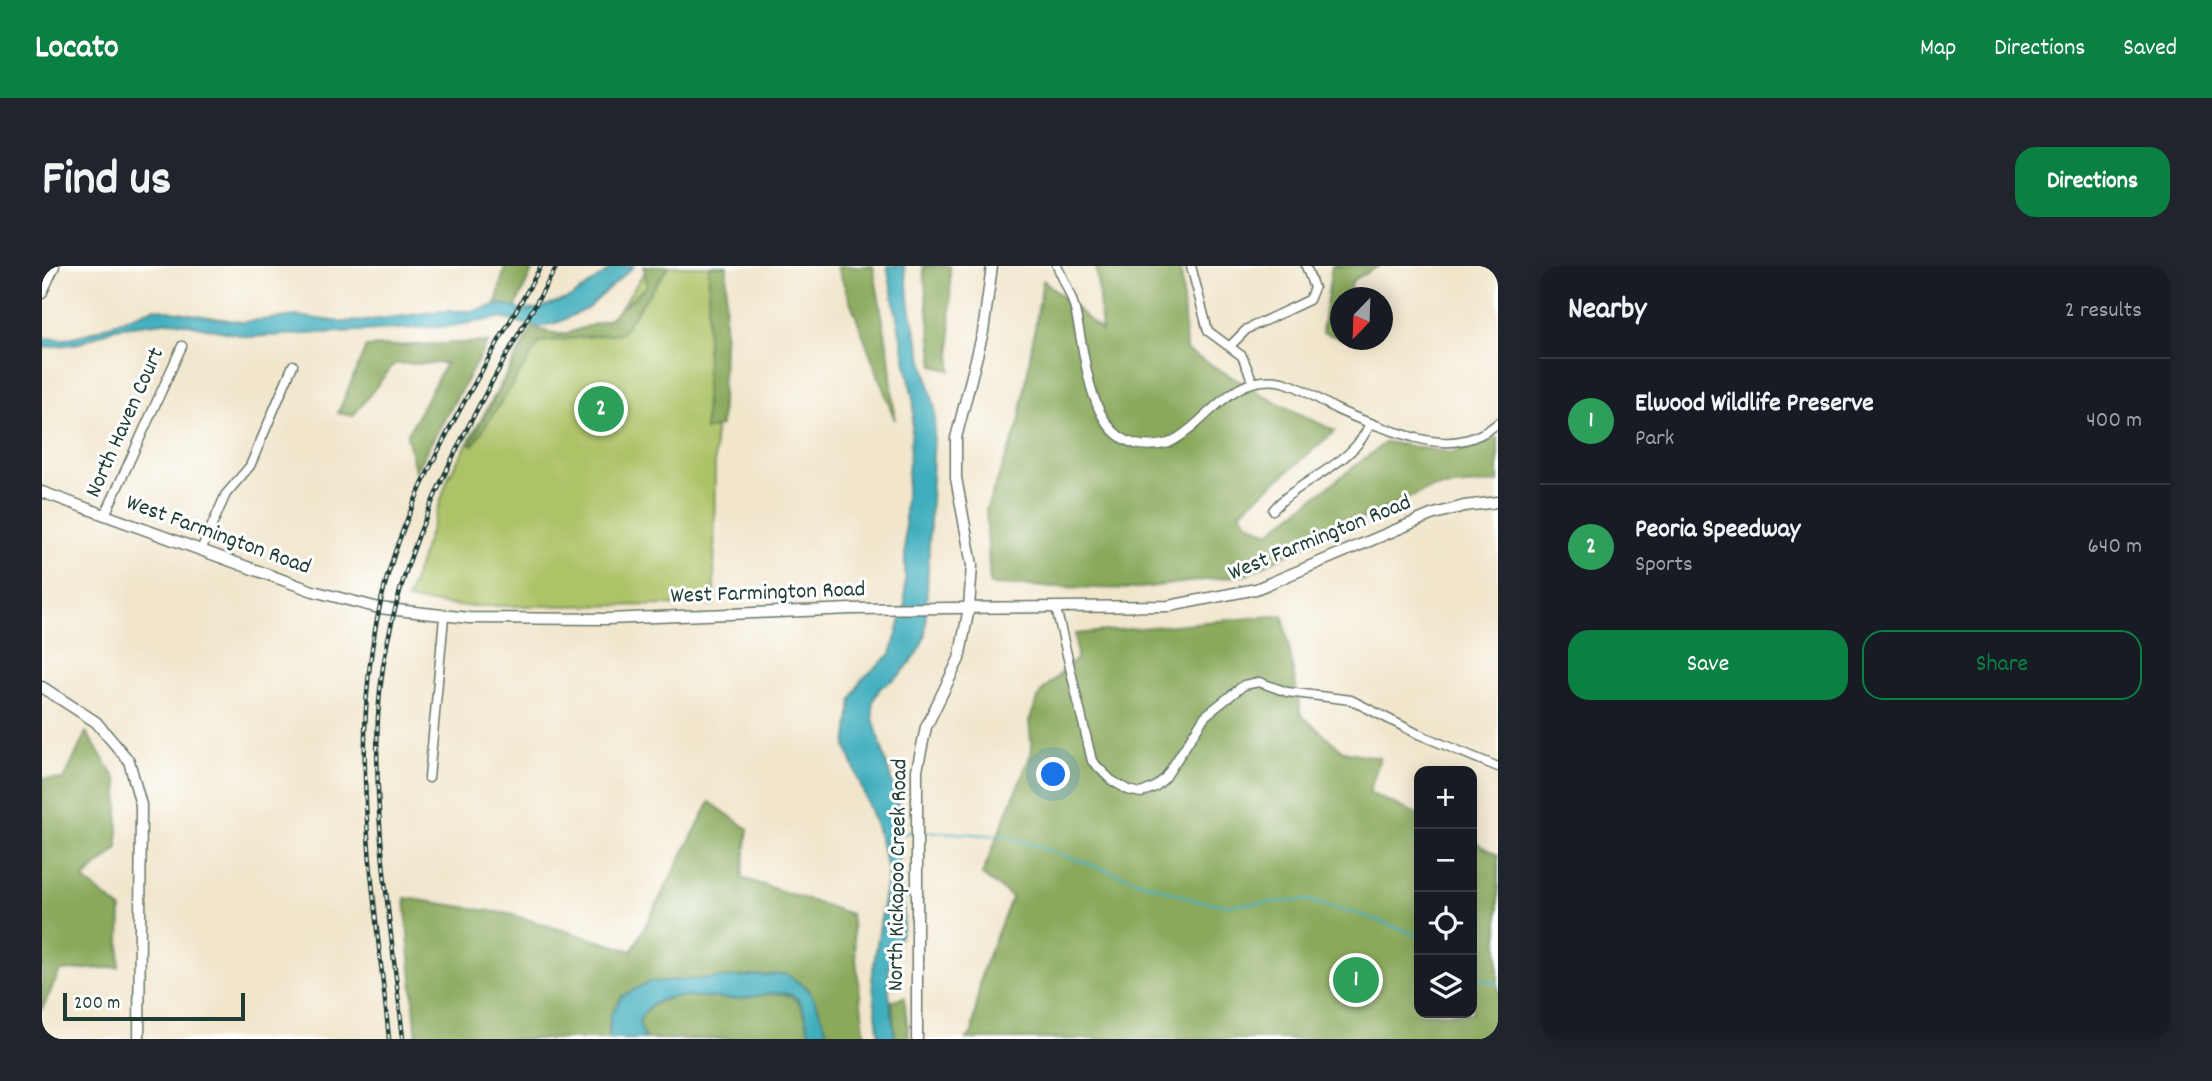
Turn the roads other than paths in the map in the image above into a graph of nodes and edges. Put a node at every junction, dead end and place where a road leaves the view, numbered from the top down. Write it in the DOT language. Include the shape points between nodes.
graph roads {
  1 [pos="55,266"];
  2 [pos="992,266"];
  3 [pos="1057,266"];
  4 [pos="1191,266"];
  5 [pos="1306,266"];
  6 [pos="42,294"];
  7 [pos="181,346"];
  8 [pos="1230,346"];
  9 [pos="293,365"];
  10 [pos="1253,382"];
  11 [pos="1370,423"];
  12 [pos="1498,423"];
  13 [pos="42,492"];
  14 [pos="1498,502"];
  15 [pos="1273,510"];
  16 [pos="105,515"];
  17 [pos="201,550"];
  18 [pos="969,608"];
  19 [pos="1056,608"];
  20 [pos="444,617"];
  21 [pos="42,687"];
  22 [pos="1498,767"];
  23 [pos="429,778"];
  24 [pos="139,1039"];
  25 [pos="917,1039"];
  1 -- 6 [label="street"];
  2 -- 18 [label="main road, North Kickapoo Creek Road" via="983,332 956,438 956,478 972,565"];
  3 -- 10 [label="street" via="1074,305 1082,358 1100,411 1111,429 1126,440 1145,446 1170,443"];
  4 -- 8 [label="street" via="1208,331"];
  5 -- 8 [label="street" via="1314,288 1309,300 1247,329"];
  7 -- 16 [label="street, North Haven Court"];
  8 -- 10 [label="street" via="1245,360"];
  9 -- 17 [label="street" via="250,466 222,501"];
  10 -- 11 [label="street" via="1281,381"];
  11 -- 12 [label="street" via="1443,443 1474,438"];
  11 -- 15 [label="street" via="1358,445 1285,496"];
  13 -- 16 [label="main road, West Farmington Road"];
  14 -- 19 [label="main road, West Farmington Road" via="1434,514 1231,596 1163,607"];
  16 -- 17 [label="main road, West Farmington Road"];
  17 -- 20 [label="main road, West Farmington Road" via="328,596"];
  18 -- 19 [label="main road, West Farmington Road"];
  18 -- 20 [label="main road, West Farmington Road" via="607,619"];
  18 -- 25 [label="main road, North Kickapoo Creek Road" via="959,659 922,741 917,771"];
  19 -- 22 [label="street" via="1092,761 1128,790 1141,793 1155,788 1205,716 1244,685 1259,682 1287,692 1351,700"];
  20 -- 23 [label="street"];
  21 -- 24 [label="main road" via="96,722 129,761 141,805"];
}
